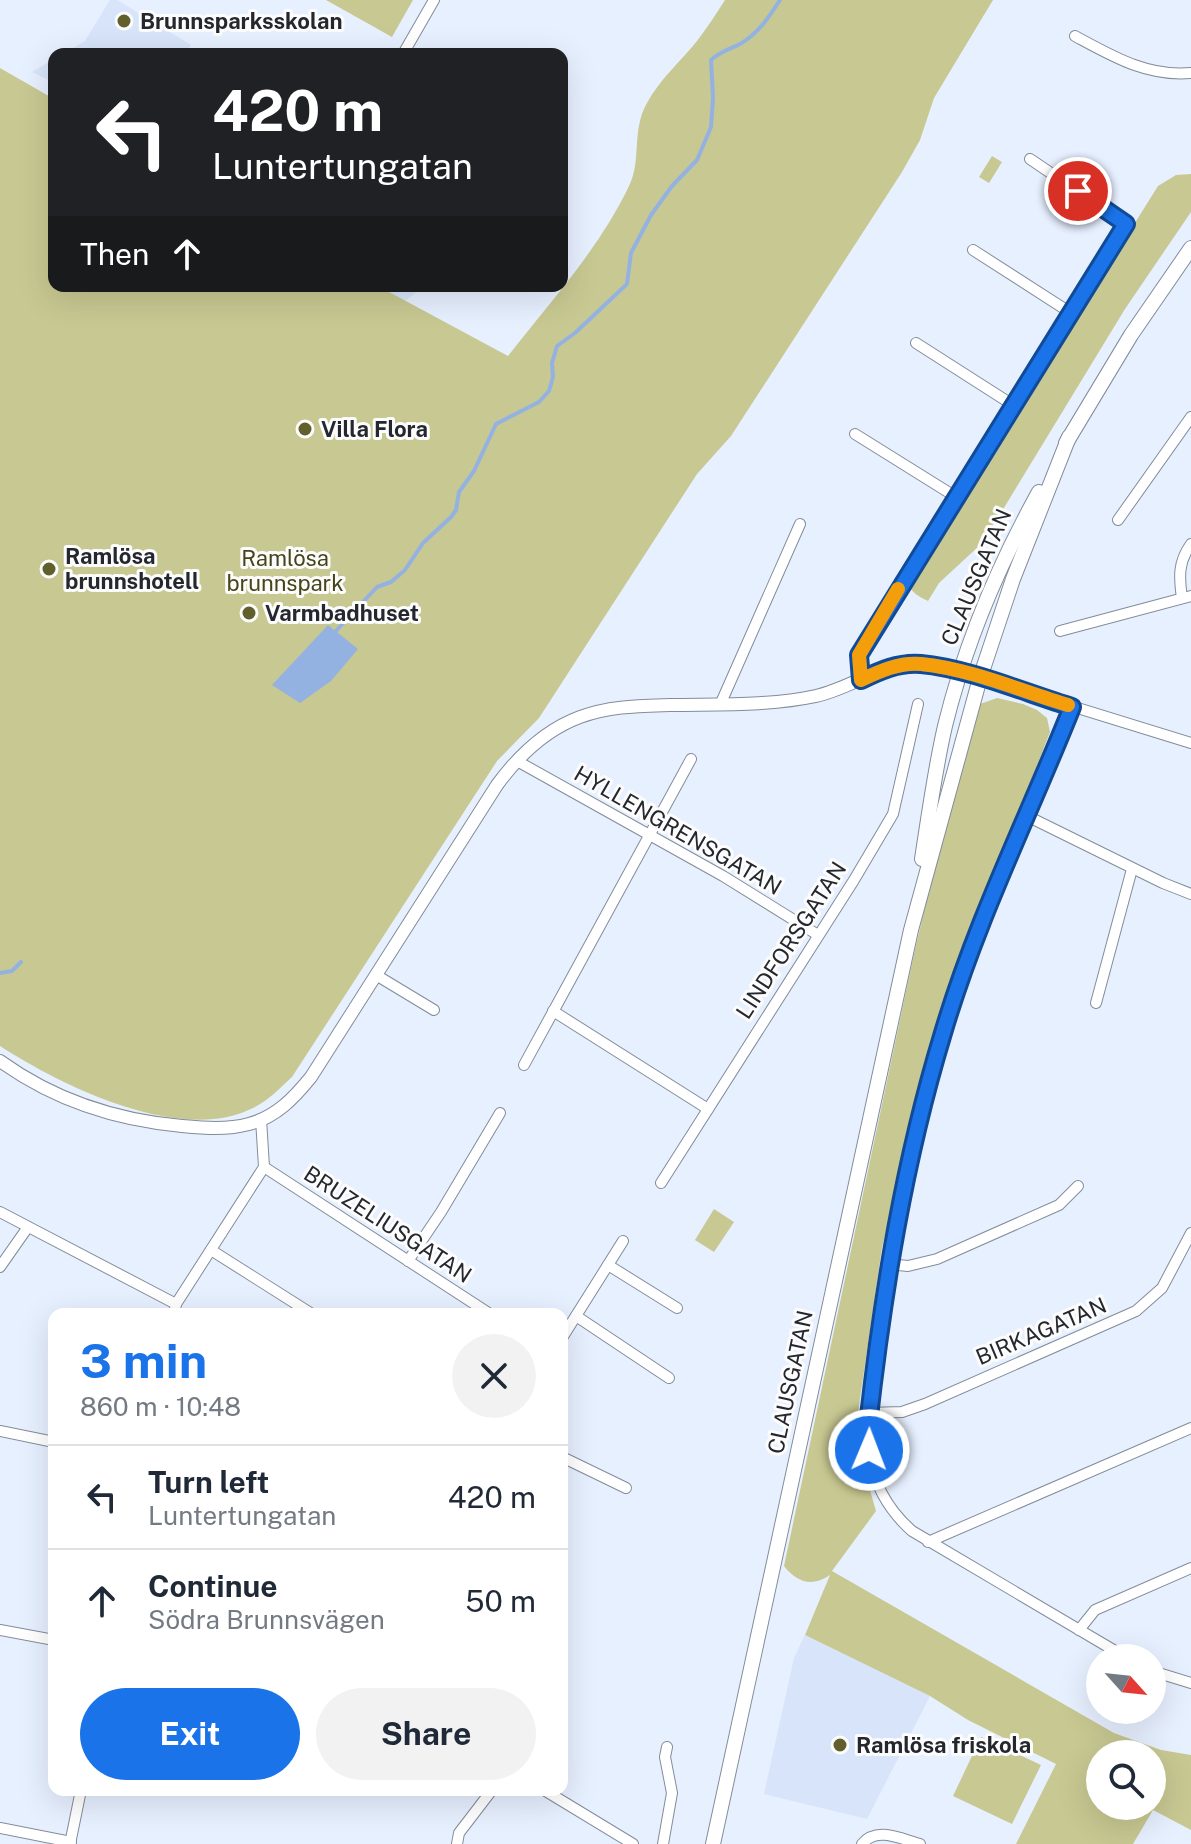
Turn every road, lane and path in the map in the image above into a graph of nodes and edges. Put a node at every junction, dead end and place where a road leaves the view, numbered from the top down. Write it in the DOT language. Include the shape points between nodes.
graph roads {
  1 [pos="434,0"];
  2 [pos="1075,36"];
  3 [pos="406,48"];
  4 [pos="1191,73"];
  5 [pos="1030,159"];
  6 [pos="1191,248"];
  7 [pos="973,250"];
  8 [pos="1071,313"];
  9 [pos="916,343"];
  10 [pos="1013,405"];
  11 [pos="1191,417"];
  12 [pos="855,434"];
  13 [pos="1069,437"];
  14 [pos="956,497"];
  15 [pos="1118,520"];
  16 [pos="800,524"];
  17 [pos="1191,544"];
  18 [pos="1186,597"];
  19 [pos="1060,631"];
  20 [pos="960,672"];
  21 [pos="980,678"];
  22 [pos="861,680"];
  23 [pos="918,704"];
  24 [pos="720,705"];
  25 [pos="1072,707"];
  26 [pos="1191,743"];
  27 [pos="691,759"];
  28 [pos="517,761"];
  29 [pos="1027,816"];
  30 [pos="648,837"];
  31 [pos="1132,869"];
  32 [pos="1191,894"];
  33 [pos="911,930"];
  34 [pos="818,935"];
  35 [pos="376,975"];
  36 [pos="1096,1003"];
  37 [pos="434,1010"];
  38 [pos="553,1011"];
  39 [pos="0,1061"];
  40 [pos="524,1065"];
  41 [pos="708,1109"];
  42 [pos="500,1113"];
  43 [pos="261,1119"];
  44 [pos="264,1167"];
  45 [pos="661,1183"];
  46 [pos="1078,1186"];
  47 [pos="0,1212"];
  48 [pos="28,1227"];
  49 [pos="1191,1233"];
  50 [pos="623,1241"];
  51 [pos="211,1250"];
  52 [pos="408,1261"];
  53 [pos="888,1264"];
  54 [pos="608,1265"];
  55 [pos="0,1267"];
  56 [pos="173,1308"];
  57 [pos="176,1308"];
  58 [pos="303,1308"];
  59 [pos="481,1308"];
  60 [pos="677,1308"];
  61 [pos="576,1316"];
  62 [pos="568,1329"];
  63 [pos="669,1378"];
  64 [pos="869,1413"];
  65 [pos="1191,1428"];
  66 [pos="0,1431"];
  67 [pos="48,1441"];
  68 [pos="568,1460"];
  69 [pos="626,1488"];
  70 [pos="928,1542"];
  71 [pos="1191,1568"];
  72 [pos="0,1630"];
  73 [pos="1079,1630"];
  74 [pos="48,1639"];
  75 [pos="1103,1644"];
  76 [pos="1166,1675"];
  77 [pos="1191,1683"];
  78 [pos="667,1747"];
  79 [pos="80,1796"];
  80 [pos="487,1796"];
  81 [pos="554,1796"];
  82 [pos="0,1828"];
  83 [pos="70,1843"];
  84 [pos="457,1844"];
  85 [pos="633,1844"];
  86 [pos="663,1844"];
  87 [pos="713,1844"];
  88 [pos="862,1844"];
  89 [pos="920,1844"];
  1 -- 3 [label="street"];
  2 -- 4 [label="street" via="1145,70"];
  5 -- 8 [label="street" via="1126,224"];
  6 -- 13 [label="main road, CLAUSGATAN"];
  7 -- 8 [label="street"];
  8 -- 10 [label="street"];
  9 -- 10 [label="street"];
  10 -- 14 [label="street"];
  11 -- 15 [label="street"];
  12 -- 14 [label="street"];
  13 -- 20 [label="main road, CLAUSGATAN" via="1003,563"];
  13 -- 21 [label="main road, CLAUSGATAN"];
  14 -- 22 [label="street" via="859,655"];
  16 -- 24 [label="street"];
  17 -- 18 [label="street" via="1179,570"];
  18 -- 19 [label="street"];
  20 -- 21 [label="street"];
  20 -- 22 [label="street" via="904,665"];
  20 -- 33 [label="main road, CLAUSGATAN" via="937,768"];
  21 -- 25 [label="street"];
  21 -- 33 [label="main road, CLAUSGATAN"];
  22 -- 24 [label="street" via="817,696"];
  23 -- 34 [label="street, LINDFORSGATAN" via="893,814"];
  24 -- 28 [label="street" via="602,710 552,730"];
  25 -- 26 [label="street"];
  25 -- 29 [label="street"];
  27 -- 30 [label="street"];
  28 -- 30 [label="street, HYLLENGRENSGATAN"];
  28 -- 35 [label="street"];
  29 -- 31 [label="street"];
  29 -- 53 [label="street" via="943,1032"];
  30 -- 34 [label="street, HYLLENGRENSGATAN"];
  30 -- 38 [label="street"];
  31 -- 32 [label="street"];
  31 -- 36 [label="street"];
  33 -- 87 [label="main road, CLAUSGATAN"];
  34 -- 41 [label="street, LINDFORSGATAN"];
  35 -- 37 [label="street"];
  35 -- 43 [label="street" via="301,1090"];
  38 -- 40 [label="street"];
  38 -- 41 [label="street"];
  39 -- 43 [label="street" via="62,1098 135,1119 220,1128"];
  41 -- 45 [label="street, LINDFORSGATAN"];
  42 -- 52 [label="street"];
  43 -- 44 [label="street"];
  44 -- 51 [label="street"];
  44 -- 52 [label="street, BRUZELIUSGATAN"];
  46 -- 53 [label="street" via="1059,1205 937,1259 908,1266"];
  47 -- 48 [label="street"];
  48 -- 55 [label="street"];
  48 -- 56 [label="street"];
  49 -- 64 [label="street, BIRKAGATAN" via="1162,1288 1126,1316 925,1404 896,1413"];
  50 -- 54 [label="street"];
  51 -- 57 [label="street"];
  51 -- 58 [label="street"];
  52 -- 59 [label="street, BRUZELIUSGATAN"];
  53 -- 64 [label="street"];
  54 -- 60 [label="street"];
  54 -- 61 [label="street"];
  61 -- 62 [label="street"];
  61 -- 63 [label="street"];
  64 -- 70 [label="street" via="869,1450 882,1494 899,1519"];
  65 -- 70 [label="street"];
  66 -- 67 [label="street"];
  68 -- 69 [label="street"];
  70 -- 73 [label="street"];
  71 -- 73 [label="street" via="1095,1610"];
  72 -- 74 [label="street"];
  73 -- 75 [label="street"];
  76 -- 77 [label="street"];
  78 -- 86 [label="street" via="672,1793"];
  79 -- 83 [label="street"];
  80 -- 84 [label="street" via="459,1833"];
  81 -- 85 [label="street"];
  82 -- 83 [label="street"];
  88 -- 89 [label="street" via="878,1834"];
}
